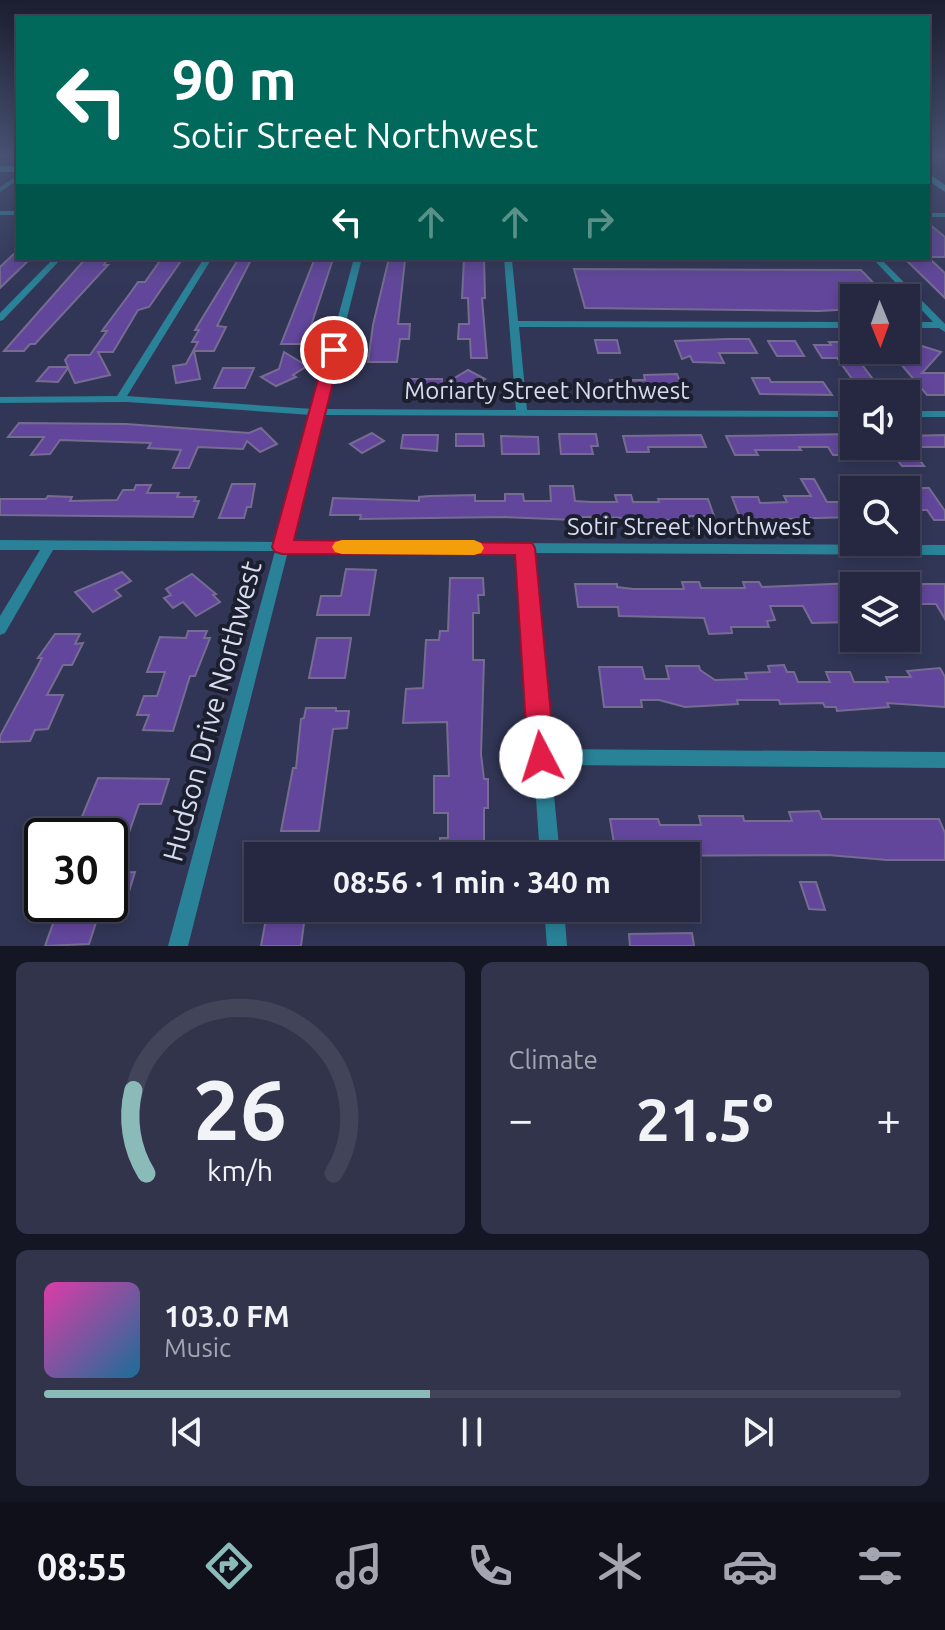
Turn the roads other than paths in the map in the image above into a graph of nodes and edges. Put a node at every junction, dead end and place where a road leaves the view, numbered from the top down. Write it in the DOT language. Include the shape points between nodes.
graph roads {
  1 [pos="56,260"];
  2 [pos="207,260"];
  3 [pos="357,260"];
  4 [pos="508,260"];
  5 [pos="878,260"];
  6 [pos="0,318"];
  7 [pos="514,324"];
  8 [pos="840,325"];
  9 [pos="920,326"];
  10 [pos="943,327"];
  11 [pos="120,399"];
  12 [pos="0,400"];
  13 [pos="317,412"];
  14 [pos="522,413"];
  15 [pos="840,414"];
  16 [pos="920,414"];
  17 [pos="945,414"];
  18 [pos="0,545"];
  19 [pos="49,546"];
  20 [pos="282,547"];
  21 [pos="525,548"];
  22 [pos="945,550"];
  23 [pos="0,629"];
  24 [pos="541,757"];
  25 [pos="945,760"];
  26 [pos="549,842"];
  27 [pos="555,922"];
  28 [pos="178,946"];
  29 [pos="557,946"];
  1 -- 6 [label="street"];
  2 -- 11 [label="street"];
  3 -- 13 [label="street, Hudson Drive Northwest"];
  4 -- 7 [label="street"];
  5 -- 10 [label="street"];
  7 -- 8 [label="street"];
  7 -- 14 [label="street"];
  9 -- 10 [label="street"];
  11 -- 12 [label="street, Moriarty Street Northwest"];
  11 -- 13 [label="street, Moriarty Street Northwest"];
  13 -- 14 [label="street, Moriarty Street Northwest"];
  13 -- 20 [label="street, Hudson Drive Northwest"];
  14 -- 15 [label="street, Moriarty Street Northwest"];
  16 -- 17 [label="street"];
  18 -- 19 [label="street, Sotir Street Northwest"];
  19 -- 20 [label="street, Sotir Street Northwest"];
  19 -- 23 [label="street"];
  20 -- 21 [label="street, Sotir Street Northwest"];
  20 -- 28 [label="street, Hudson Drive Northwest"];
  21 -- 22 [label="street, Sotir Street Northwest"];
  21 -- 24 [label="street"];
  24 -- 25 [label="street"];
  24 -- 26 [label="street"];
  27 -- 29 [label="street"];
}
